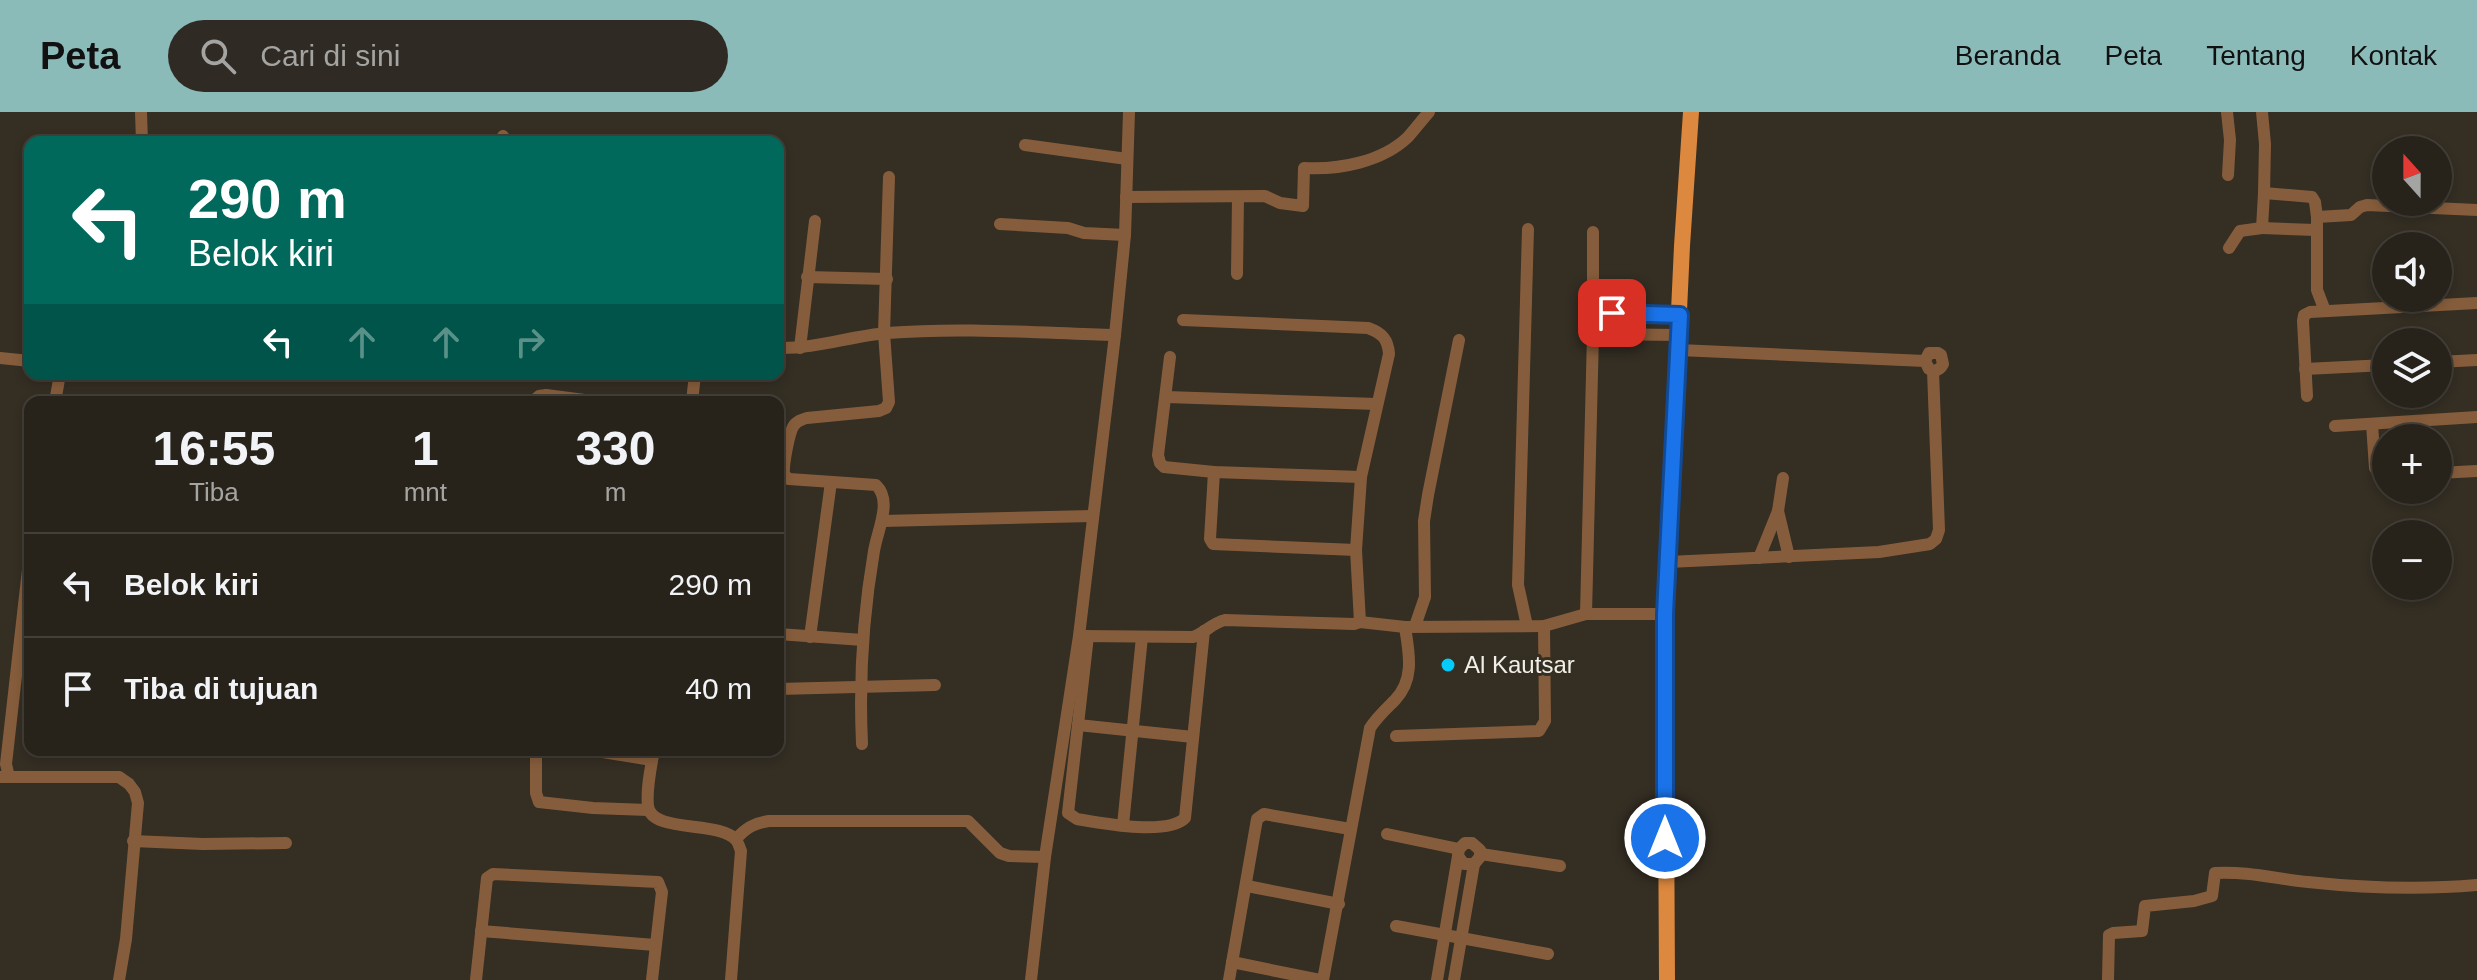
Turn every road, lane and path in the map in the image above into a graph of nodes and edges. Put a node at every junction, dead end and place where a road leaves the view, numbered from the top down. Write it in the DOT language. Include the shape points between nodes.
graph roads {
  1 [pos="141,112"];
  2 [pos="1129,112"];
  3 [pos="1429,112"];
  4 [pos="1691,112"];
  5 [pos="2227,112"];
  6 [pos="2262,112"];
  7 [pos="142,136"];
  8 [pos="1025,145"];
  9 [pos="1127,159"];
  10 [pos="2228,175"];
  11 [pos="889,177"];
  12 [pos="2264,193"];
  13 [pos="1126,197"];
  14 [pos="1238,197"];
  15 [pos="2477,210"];
  16 [pos="815,221"];
  17 [pos="2316,223"];
  18 [pos="1000,224"];
  19 [pos="2262,228"];
  20 [pos="1528,229"];
  21 [pos="1593,232"];
  22 [pos="1125,235"];
  23 [pos="2229,248"];
  24 [pos="1237,274"];
  25 [pos="807,277"];
  26 [pos="887,279"];
  27 [pos="2477,303"];
  28 [pos="2325,311"];
  29 [pos="1593,313"];
  30 [pos="1643,314"];
  31 [pos="1680,315"];
  32 [pos="1183,320"];
  33 [pos="884,333"];
  34 [pos="1593,334"];
  35 [pos="1642,334"];
  36 [pos="1115,335"];
  37 [pos="1459,340"];
  38 [pos="1679,343"];
  39 [pos="784,348"];
  40 [pos="800,348"];
  41 [pos="1170,357"];
  42 [pos="0,358"];
  43 [pos="24,360"];
  44 [pos="2477,360"];
  45 [pos="2452,361"];
  46 [pos="2372,366"];
  47 [pos="2305,369"];
  48 [pos="2307,396"];
  49 [pos="1166,397"];
  50 [pos="1377,404"];
  51 [pos="2477,417"];
  52 [pos="2372,424"];
  53 [pos="2335,426"];
  54 [pos="784,463"];
  55 [pos="2477,471"];
  56 [pos="1214,472"];
  57 [pos="2452,472"];
  58 [pos="784,475"];
  59 [pos="1361,477"];
  60 [pos="1783,478"];
  61 [pos="831,482"];
  62 [pos="1778,511"];
  63 [pos="1093,516"];
  64 [pos="882,521"];
  65 [pos="1356,550"];
  66 [pos="1789,557"];
  67 [pos="1759,558"];
  68 [pos="1668,562"];
  69 [pos="24,605"];
  70 [pos="1586,614"];
  71 [pos="1665,614"];
  72 [pos="1360,622"];
  73 [pos="1527,626"];
  74 [pos="1544,626"];
  75 [pos="1410,627"];
  76 [pos="1204,631"];
  77 [pos="784,635"];
  78 [pos="1084,636"];
  79 [pos="810,637"];
  80 [pos="1142,637"];
  81 [pos="863,640"];
  82 [pos="935,685"];
  83 [pos="860,686"];
  84 [pos="784,689"];
  85 [pos="1078,725"];
  86 [pos="1132,731"];
  87 [pos="1396,736"];
  88 [pos="1193,737"];
  89 [pos="862,744"];
  90 [pos="536,756"];
  91 [pos="653,756"];
  92 [pos="5,777"];
  93 [pos="648,810"];
  94 [pos="1123,825"];
  95 [pos="1350,829"];
  96 [pos="1387,834"];
  97 [pos="736,839"];
  98 [pos="133,841"];
  99 [pos="286,843"];
  100 [pos="1459,852"];
  101 [pos="1045,857"];
  102 [pos="1477,859"];
  103 [pos="1560,866"];
  104 [pos="2477,885"];
  105 [pos="1247,886"];
  106 [pos="1339,904"];
  107 [pos="1396,926"];
  108 [pos="481,931"];
  109 [pos="1461,938"];
  110 [pos="1444,942"];
  111 [pos="655,945"];
  112 [pos="1459,952"];
  113 [pos="1548,954"];
  114 [pos="1232,962"];
  115 [pos="119,980"];
  116 [pos="476,980"];
  117 [pos="652,980"];
  118 [pos="731,980"];
  119 [pos="1031,980"];
  120 [pos="1229,980"];
  121 [pos="1322,980"];
  122 [pos="1437,980"];
  123 [pos="1454,980"];
  124 [pos="1667,980"];
  125 [pos="2108,980"];
  1 -- 7 [label="street"];
  2 -- 9 [label="street"];
  3 -- 14 [label="street" via="1384,154 1304,168 1303,206 1265,196"];
  4 -- 31 [label="main road"];
  5 -- 10 [label="street"];
  6 -- 12 [label="street"];
  8 -- 9 [label="street"];
  9 -- 13 [label="street"];
  11 -- 26 [label="street"];
  12 -- 17 [label="street" via="2312,197"];
  12 -- 19 [label="street"];
  13 -- 14 [label="street"];
  13 -- 22 [label="street"];
  14 -- 24 [label="street"];
  15 -- 17 [label="street" via="2367,205 2351,215"];
  16 -- 25 [label="street"];
  17 -- 19 [label="street"];
  17 -- 28 [label="street" via="2317,290"];
  18 -- 22 [label="street"];
  19 -- 23 [label="street" via="2240,231"];
  20 -- 73 [label="street" via="1518,585"];
  21 -- 29 [label="street"];
  22 -- 36 [label="street"];
  25 -- 26 [label="street"];
  25 -- 40 [label="street"];
  26 -- 33 [label="street"];
  27 -- 28 [label="street"];
  28 -- 47 [label="street" via="2304,315"];
  29 -- 30 [label="street"];
  29 -- 34 [label="street"];
  30 -- 31 [label="street"];
  30 -- 35 [label="street"];
  31 -- 38 [label="main road"];
  32 -- 50 [label="street" via="1375,331 1386,338 1389,354"];
  33 -- 36 [label="street"];
  33 -- 40 [label="street"];
  33 -- 54 [label="street" via="886,408 807,418 793,426"];
  34 -- 35 [label="street"];
  34 -- 70 [label="street"];
  35 -- 38 [label="street"];
  36 -- 63 [label="street"];
  37 -- 75 [label="street" via="1424,521 1424,606"];
  38 -- 66 [label="street" via="1929,366 1936,539 1928,546"];
  38 -- 68 [label="main road"];
  39 -- 40 [label="street"];
  41 -- 49 [label="street"];
  42 -- 43 [label="street"];
  44 -- 45 [label="street"];
  46 -- 47 [label="street"];
  47 -- 48 [label="street"];
  49 -- 50 [label="street"];
  49 -- 56 [label="street" via="1160,463"];
  50 -- 59 [label="street"];
  51 -- 52 [label="street"];
  52 -- 53 [label="street"];
  55 -- 57 [label="street"];
  56 -- 59 [label="street"];
  56 -- 65 [label="street" via="1213,544"];
  58 -- 61 [label="street"];
  59 -- 65 [label="street"];
  60 -- 62 [label="street"];
  61 -- 64 [label="street" via="878,487"];
  61 -- 79 [label="street"];
  62 -- 66 [label="street"];
  62 -- 67 [label="street"];
  63 -- 64 [label="street"];
  63 -- 78 [label="street"];
  64 -- 81 [label="street"];
  65 -- 72 [label="street"];
  66 -- 67 [label="street"];
  67 -- 68 [label="street"];
  68 -- 71 [label="main road"];
  69 -- 92 [label="street"];
  70 -- 71 [label="street"];
  70 -- 74 [label="street"];
  71 -- 124 [label="main road"];
  72 -- 75 [label="street"];
  72 -- 76 [label="street" via="1225,620"];
  73 -- 74 [label="street"];
  73 -- 75 [label="street"];
  74 -- 87 [label="street" via="1545,721 1539,731"];
  75 -- 95 [label="street" via="1407,683 1370,728"];
  76 -- 80 [label="street" via="1193,637"];
  76 -- 88 [label="street"];
  77 -- 79 [label="street"];
  78 -- 80 [label="street"];
  78 -- 85 [label="street"];
  78 -- 101 [label="street"];
  79 -- 81 [label="street"];
  80 -- 86 [label="street"];
  81 -- 83 [label="street"];
  82 -- 83 [label="street"];
  83 -- 84 [label="street"];
  83 -- 89 [label="street"];
  85 -- 86 [label="street"];
  85 -- 94 [label="street" via="1068,813"];
  86 -- 88 [label="street"];
  86 -- 94 [label="street"];
  88 -- 94 [label="street" via="1185,818 1172,825"];
  90 -- 93 [label="street" via="539,802"];
  91 -- 93 [label="street"];
  92 -- 98 [label="street" via="119,777 135,792 138,803"];
  93 -- 97 [label="street" via="663,821"];
  95 -- 105 [label="street" via="1260,816"];
  95 -- 106 [label="street"];
  96 -- 100 [label="street"];
  97 -- 101 [label="street" via="746,828 769,821 968,821 1000,853"];
  97 -- 118 [label="street" via="741,864"];
  98 -- 99 [label="street"];
  98 -- 115 [label="street"];
  100 -- 102 [label="street" via="1464,864"];
  100 -- 102 [label="street" via="1472,843 1478,847"];
  100 -- 110 [label="street"];
  101 -- 119 [label="street"];
  102 -- 103 [label="street"];
  102 -- 109 [label="street"];
  104 -- 125 [label="street" via="2372,887 2215,873 2208,899 2145,906 2142,931 2109,935"];
  105 -- 106 [label="street"];
  105 -- 114 [label="street"];
  106 -- 121 [label="street"];
  107 -- 110 [label="street"];
  108 -- 111 [label="street"];
  108 -- 111 [label="street" via="487,878 493,874 653,881 662,892"];
  108 -- 116 [label="street"];
  109 -- 110 [label="street"];
  109 -- 112 [label="street"];
  109 -- 113 [label="street"];
  110 -- 112 [label="street"];
  110 -- 122 [label="street"];
  111 -- 117 [label="street"];
  112 -- 123 [label="street"];
  114 -- 120 [label="street"];
  114 -- 121 [label="street"];
}
